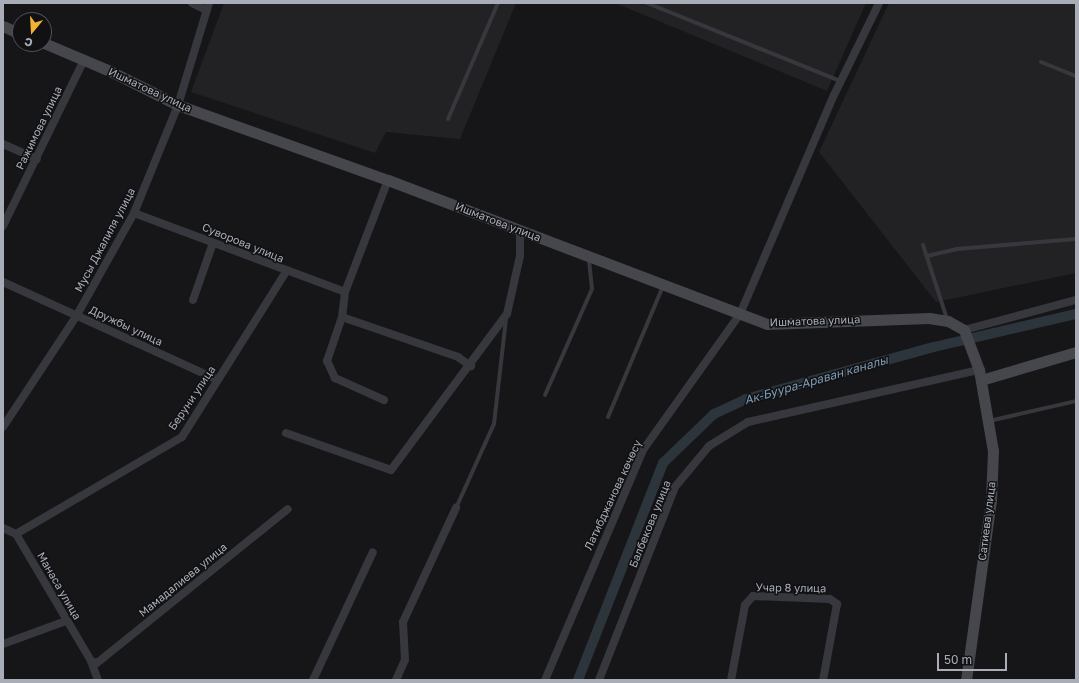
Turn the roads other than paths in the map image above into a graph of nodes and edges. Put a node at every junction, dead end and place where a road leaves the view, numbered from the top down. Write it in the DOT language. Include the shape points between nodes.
graph roads {
  1 [pos="192,3"];
  2 [pos="498,3"];
  3 [pos="646,3"];
  4 [pos="879,3"];
  5 [pos="208,7"];
  6 [pos="52,47"];
  7 [pos="84,60"];
  8 [pos="1041,62"];
  9 [pos="1076,76"];
  10 [pos="841,82"];
  11 [pos="178,105"];
  12 [pos="448,119"];
  13 [pos="3,144"];
  14 [pos="37,159"];
  15 [pos="388,180"];
  16 [pos="134,213"];
  17 [pos="3,226"];
  18 [pos="520,230"];
  19 [pos="1076,239"];
  20 [pos="213,243"];
  21 [pos="923,245"];
  22 [pos="589,256"];
  23 [pos="927,256"];
  24 [pos="286,272"];
  25 [pos="3,282"];
  26 [pos="664,284"];
  27 [pos="345,292"];
  28 [pos="193,300"];
  29 [pos="1076,300"];
  30 [pos="507,314"];
  31 [pos="740,314"];
  32 [pos="77,315"];
  33 [pos="342,317"];
  34 [pos="948,321"];
  35 [pos="964,330"];
  36 [pos="1076,352"];
  37 [pos="471,366"];
  38 [pos="979,371"];
  39 [pos="218,380"];
  40 [pos="545,394"];
  41 [pos="384,400"];
  42 [pos="1076,401"];
  43 [pos="608,416"];
  44 [pos="989,421"];
  45 [pos="3,427"];
  46 [pos="286,433"];
  47 [pos="456,508"];
  48 [pos="288,509"];
  49 [pos="3,528"];
  50 [pos="16,534"];
  51 [pos="373,552"];
  52 [pos="66,621"];
  53 [pos="3,644"];
  54 [pos="91,661"];
  55 [pos="98,680"];
  56 [pos="313,680"];
  57 [pos="396,680"];
  58 [pos="545,680"];
  59 [pos="599,680"];
  60 [pos="731,680"];
  61 [pos="823,680"];
  62 [pos="966,680"];
  1 -- 5 [label="street"];
  2 -- 12 [label="lane"];
  3 -- 10 [label="lane"];
  4 -- 10 [label="street, Латибджанова көчөсү"];
  5 -- 11 [label="street, Мусы Джалиля улица"];
  6 -- 7 [label="main road, Ишматова улица"];
  7 -- 11 [label="main road, Ишматова улица"];
  7 -- 14 [label="street, Ражимова улица"];
  8 -- 9 [label="lane"];
  10 -- 31 [label="street, Латибджанова көчөсү"];
  11 -- 15 [label="main road, Ишматова улица"];
  11 -- 16 [label="street, Мусы Джалиля улица"];
  13 -- 14 [label="street"];
  14 -- 17 [label="street, Ражимова улица"];
  15 -- 18 [label="main road, Ишматова улица"];
  15 -- 27 [label="street"];
  16 -- 20 [label="street, Суворова улица"];
  16 -- 32 [label="street, Мусы Джалиля улица"];
  18 -- 22 [label="main road, Ишматова улица"];
  18 -- 30 [label="street" via="520,256"];
  19 -- 23 [label="lane" via="957,249"];
  20 -- 24 [label="street, Суворова улица"];
  20 -- 28 [label="street"];
  21 -- 23 [label="lane"];
  22 -- 26 [label="main road, Ишматова улица"];
  22 -- 40 [label="lane" via="592,289"];
  23 -- 34 [label="lane"];
  24 -- 27 [label="street, Суворова улица"];
  24 -- 39 [label="street, Беруни улица"];
  25 -- 32 [label="street, Дружбы улица"];
  26 -- 31 [label="main road, Ишматова улица"];
  26 -- 43 [label="lane"];
  27 -- 33 [label="street"];
  29 -- 35 [label="street"];
  30 -- 37 [label="street"];
  30 -- 47 [label="lane" via="494,424"];
  31 -- 34 [label="main road, Ишматова улица" via="767,324 898,317"];
  31 -- 58 [label="street, Латибджанова көчөсү" via="643,450"];
  32 -- 39 [label="street, Дружбы улица"];
  32 -- 45 [label="street, Мусы Джалиля улица"];
  33 -- 37 [label="street" via="458,357"];
  33 -- 41 [label="street" via="331,340 326,361 329,367 335,378"];
  34 -- 35 [label="main road, Ишматова улица"];
  35 -- 38 [label="main road, Сатиева улица"];
  36 -- 38 [label="main road"];
  37 -- 46 [label="street" via="436,408 391,470"];
  38 -- 44 [label="main road, Сатиева улица"];
  38 -- 59 [label="street, Балбекова улица" via="748,422 709,446 676,487"];
  39 -- 50 [label="street, Беруни улица" via="182,437"];
  42 -- 44 [label="lane"];
  44 -- 62 [label="main road, Сатиева улица" via="994,451 991,500"];
  47 -- 57 [label="street" via="403,622 405,660"];
  48 -- 54 [label="street, Мамадалиева улица" via="98,663"];
  49 -- 50 [label="street"];
  50 -- 52 [label="street, Манаса улица"];
  51 -- 56 [label="street"];
  52 -- 53 [label="street"];
  52 -- 54 [label="street, Манаса улица"];
  54 -- 55 [label="street, Манаса улица"];
  60 -- 61 [label="street, Учар 8 улица" via="745,605 753,596 830,599 837,604"];
}
